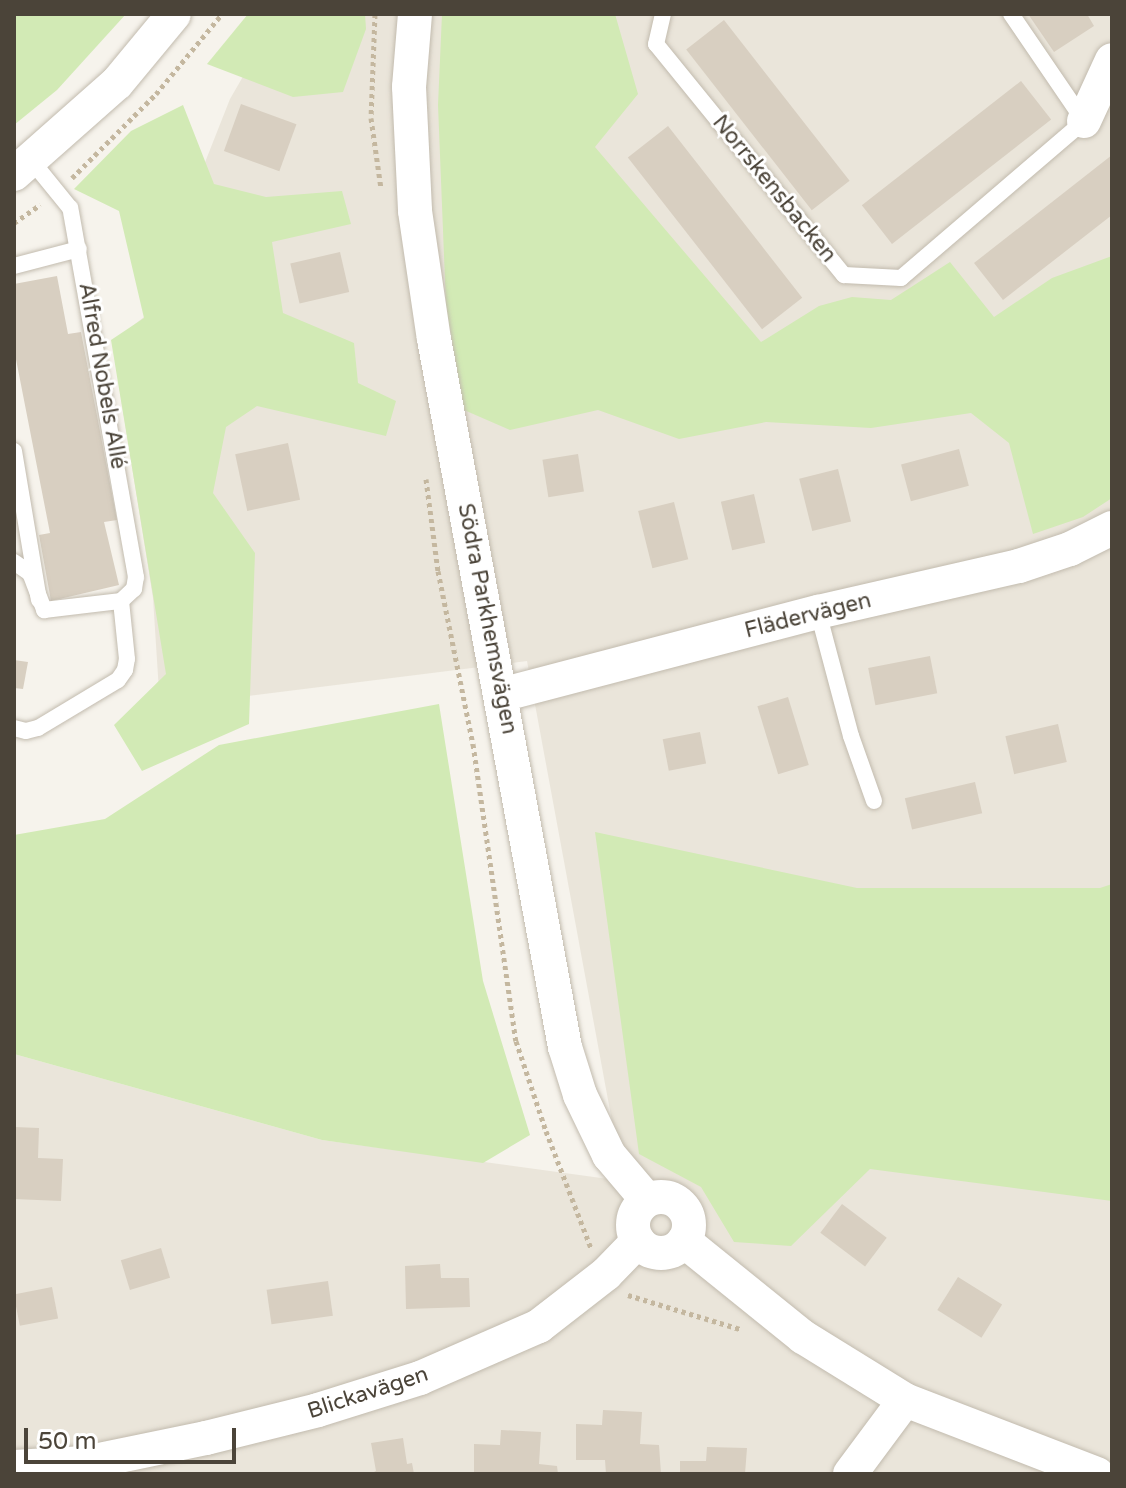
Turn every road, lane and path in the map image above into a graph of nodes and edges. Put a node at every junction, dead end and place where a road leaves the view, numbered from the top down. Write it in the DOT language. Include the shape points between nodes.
graph roads {
  1 [pos="174,14"];
  2 [pos="222,14"];
  3 [pos="415,14"];
  4 [pos="663,14"];
  5 [pos="1011,14"];
  6 [pos="1112,60"];
  7 [pos="1084,121"];
  8 [pos="23,167"];
  9 [pos="57,193"];
  10 [pos="14,223"];
  11 [pos="79,249"];
  12 [pos="14,266"];
  13 [pos="14,451"];
  14 [pos="1112,528"];
  15 [pos="14,562"];
  16 [pos="39,600"];
  17 [pos="121,601"];
  18 [pos="818,612"];
  19 [pos="501,695"];
  20 [pos="14,728"];
  21 [pos="874,801"];
  22 [pos="647,1200"];
  23 [pos="638,1241"];
  24 [pos="684,1241"];
  25 [pos="621,1289"];
  26 [pos="750,1336"];
  27 [pos="905,1400"];
  28 [pos="14,1467"];
  29 [pos="850,1474"];
  30 [pos="1097,1474"];
  1 -- 8 [label="street, Alfred Nobels Allé" via="117,83"];
  2 -- 9 [label="path" via="156,94"];
  3 -- 19 [label="street, Södra Parkhemsvägen" via="409,87 411,185 434,339"];
  4 -- 7 [label="lane, Norrskensbacken" via="656,44 844,275 901,278"];
  5 -- 7 [label="lane"];
  6 -- 7 [label="street, Norrskensbacken"];
  8 -- 9 [label="lane, Alfred Nobels Allé"];
  9 -- 10 [label="path"];
  9 -- 11 [label="lane, Alfred Nobels Allé" via="70,208"];
  11 -- 12 [label="lane"];
  11 -- 17 [label="lane, Alfred Nobels Allé" via="136,577 134,589"];
  13 -- 16 [label="lane"];
  14 -- 18 [label="street, Flädervägen" via="1019,566"];
  15 -- 16 [label="lane" via="30,573"];
  16 -- 17 [label="lane" via="50,611"];
  17 -- 20 [label="lane, Alfred Nobels Allé" via="127,659 118,680 38,728"];
  18 -- 19 [label="street, Flädervägen"];
  18 -- 21 [label="lane"];
  19 -- 22 [label="street, Södra Parkhemsvägen" via="565,1047 580,1095 609,1155"];
  22 -- 23 [label="street" via="633,1220"];
  22 -- 24 [label="street" via="665,1197 680,1204 689,1222"];
  23 -- 24 [label="street" via="663,1253"];
  23 -- 28 [label="street, Blickavägen" via="606,1274 539,1326 420,1378 206,1438 103,1460"];
  24 -- 27 [label="street" via="803,1337"];
  25 -- 26 [label="path" via="630,1297 738,1327"];
  27 -- 29 [label="street"];
  27 -- 30 [label="street"];
}
